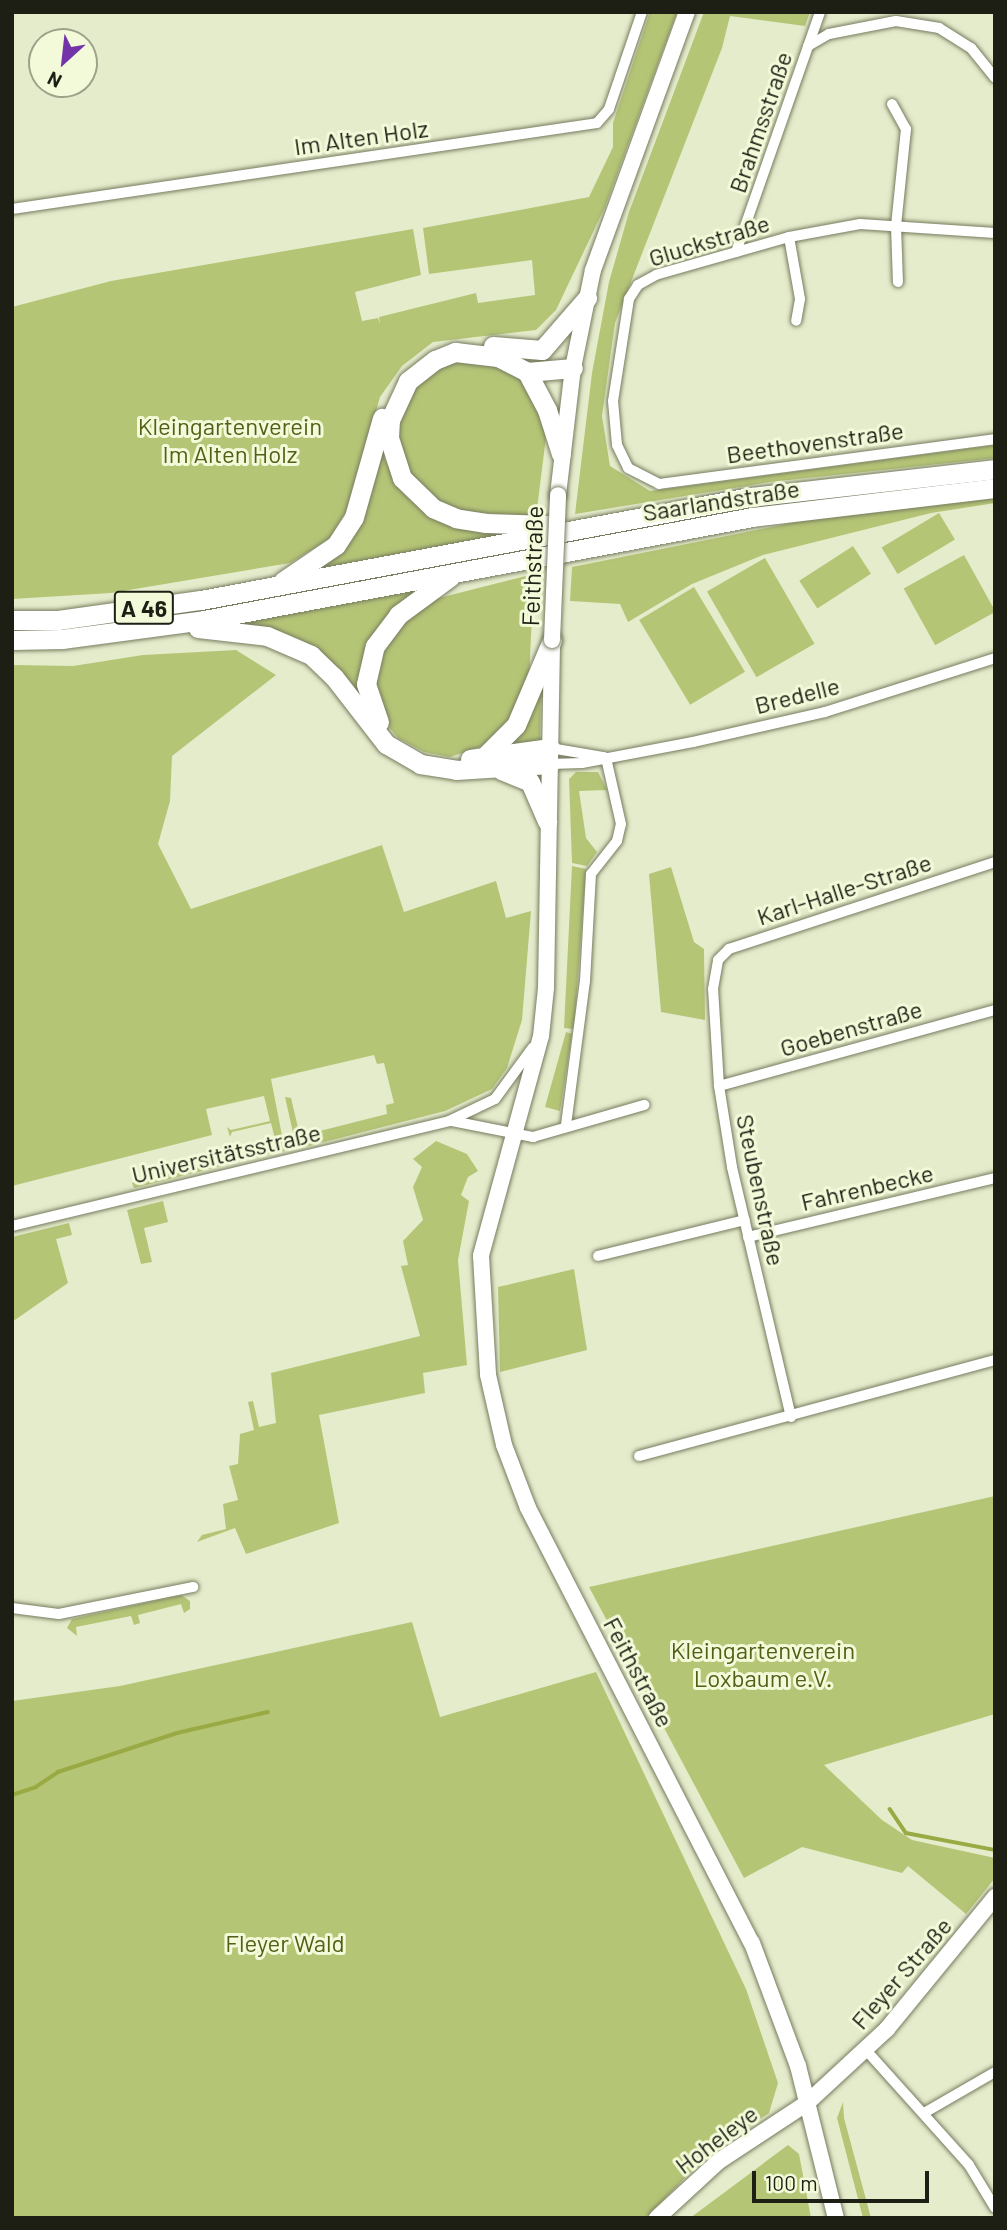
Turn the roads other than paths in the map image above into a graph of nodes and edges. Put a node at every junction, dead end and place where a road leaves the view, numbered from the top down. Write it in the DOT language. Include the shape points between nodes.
graph roads {
  1 [pos="642,12"];
  2 [pos="687,12"];
  3 [pos="820,12"];
  4 [pos="808,46"];
  5 [pos="995,78"];
  6 [pos="892,104"];
  7 [pos="12,209"];
  8 [pos="896,226"];
  9 [pos="995,233"];
  10 [pos="789,237"];
  11 [pos="736,252"];
  12 [pos="898,282"];
  13 [pos="587,298"];
  14 [pos="796,321"];
  15 [pos="542,350"];
  16 [pos="572,368"];
  17 [pos="527,372"];
  18 [pos="995,439"];
  19 [pos="561,454"];
  20 [pos="995,469"];
  21 [pos="641,477"];
  22 [pos="995,488"];
  23 [pos="600,525"];
  24 [pos="457,572"];
  25 [pos="275,586"];
  26 [pos="12,620"];
  27 [pos="170,625"];
  28 [pos="12,640"];
  29 [pos="552,640"];
  30 [pos="995,658"];
  31 [pos="550,756"];
  32 [pos="606,758"];
  33 [pos="488,762"];
  34 [pos="547,821"];
  35 [pos="995,862"];
  36 [pos="716,968"];
  37 [pos="995,1010"];
  38 [pos="541,1036"];
  39 [pos="719,1086"];
  40 [pos="644,1105"];
  41 [pos="449,1121"];
  42 [pos="566,1125"];
  43 [pos="511,1136"];
  44 [pos="995,1178"];
  45 [pos="746,1220"];
  46 [pos="12,1226"];
  47 [pos="748,1237"];
  48 [pos="598,1256"];
  49 [pos="995,1360"];
  50 [pos="792,1417"];
  51 [pos="639,1456"];
  52 [pos="193,1587"];
  53 [pos="12,1608"];
  54 [pos="995,1897"];
  55 [pos="865,2049"];
  56 [pos="995,2072"];
  57 [pos="807,2103"];
  58 [pos="924,2113"];
  59 [pos="995,2208"];
  60 [pos="657,2218"];
  61 [pos="836,2218"];
  1 -- 7 [label="street, Im Alten Holz" via="609,109 597,123"];
  2 -- 13 [label="main road, Feithstraße" via="601,242"];
  3 -- 4 [label="street, Brahmsstraße"];
  4 -- 5 [label="street, Brahmsstraße" via="829,34 896,21 939,28 971,48"];
  4 -- 11 [label="street, Brahmsstraße"];
  6 -- 8 [label="street" via="906,129"];
  8 -- 9 [label="street, Gluckstraße"];
  8 -- 10 [label="street, Gluckstraße" via="860,224"];
  8 -- 12 [label="street"];
  10 -- 11 [label="street, Gluckstraße"];
  10 -- 14 [label="street, Gluckstraße" via="800,299"];
  11 -- 21 [label="street, Gluckstraße" via="656,275 638,285 629,299 613,423 628,468"];
  13 -- 15 [label="highway"];
  13 -- 16 [label="main road, Feithstraße"];
  15 -- 16 [label="highway"];
  15 -- 25 [label="highway" via="454,347 432,355 406,374 386,407 355,517 336,545"];
  16 -- 17 [label="highway"];
  16 -- 19 [label="main road, Feithstraße"];
  17 -- 19 [label="highway" via="547,410"];
  17 -- 23 [label="highway" via="513,362 475,352 455,352 419,369 402,390 390,420 389,438 402,478 415,495 456,518 516,525"];
  18 -- 21 [label="street, Beethovenstraße" via="682,482 659,484"];
  19 -- 29 [label="main road, Feithstraße, bridge"];
  20 -- 23 [label="highway, Saarlandstraße" via="750,497"];
  22 -- 24 [label="highway, Saarlandstraße" via="752,517"];
  23 -- 25 [label="highway"];
  24 -- 27 [label="highway, Saarlandstraße"];
  24 -- 33 [label="highway" via="386,628 371,657 368,697 378,720 402,746 439,760"];
  25 -- 26 [label="highway, A 46" via="70,619"];
  27 -- 28 [label="highway, A 46" via="62,639"];
  27 -- 33 [label="highway" via="267,636 298,647 334,677 397,752 440,769"];
  29 -- 31 [label="main road, Feithstraße"];
  29 -- 33 [label="highway" via="516,725"];
  30 -- 32 [label="street, Bredelle" via="825,712"];
  31 -- 32 [label="street, Bredelle"];
  31 -- 32 [label="street, Bredelle"];
  31 -- 33 [label="highway"];
  31 -- 34 [label="main road, Feithstraße"];
  32 -- 42 [label="street" via="621,824 617,841 591,874 585,981"];
  33 -- 34 [label="highway" via="530,782"];
  34 -- 38 [label="main road, Feithstraße" via="549,931"];
  35 -- 36 [label="street, Karl-Halle-Straße" via="729,949"];
  36 -- 39 [label="street, Steubenstraße" via="714,1037"];
  37 -- 39 [label="street, Goebenstraße"];
  38 -- 41 [label="street, Universitätsstraße" via="495,1100"];
  38 -- 43 [label="main road, Feithstraße"];
  39 -- 45 [label="street, Steubenstraße"];
  40 -- 42 [label="street"];
  41 -- 43 [label="street, Universitätsstraße"];
  41 -- 46 [label="street, Universitätsstraße"];
  42 -- 43 [label="street" via="536,1136"];
  43 -- 57 [label="main road, Feithstraße" via="484,1239 480,1287 488,1375 504,1445 528,1508 752,1943"];
  44 -- 47 [label="street, Fahrenbecke"];
  45 -- 47 [label="street, Steubenstraße"];
  45 -- 48 [label="street"];
  47 -- 50 [label="street, Steubenstraße"];
  49 -- 50 [label="street"];
  50 -- 51 [label="street"];
  52 -- 53 [label="street" via="59,1614"];
  54 -- 55 [label="main road, Fleyer Straße" via="887,2029"];
  55 -- 57 [label="main road, Fleyer Straße"];
  55 -- 58 [label="street"];
  56 -- 58 [label="street"];
  57 -- 60 [label="main road, Hoheleye" via="719,2161"];
  57 -- 61 [label="main road, Feithstraße"];
  58 -- 59 [label="street" via="969,2165"];
}
